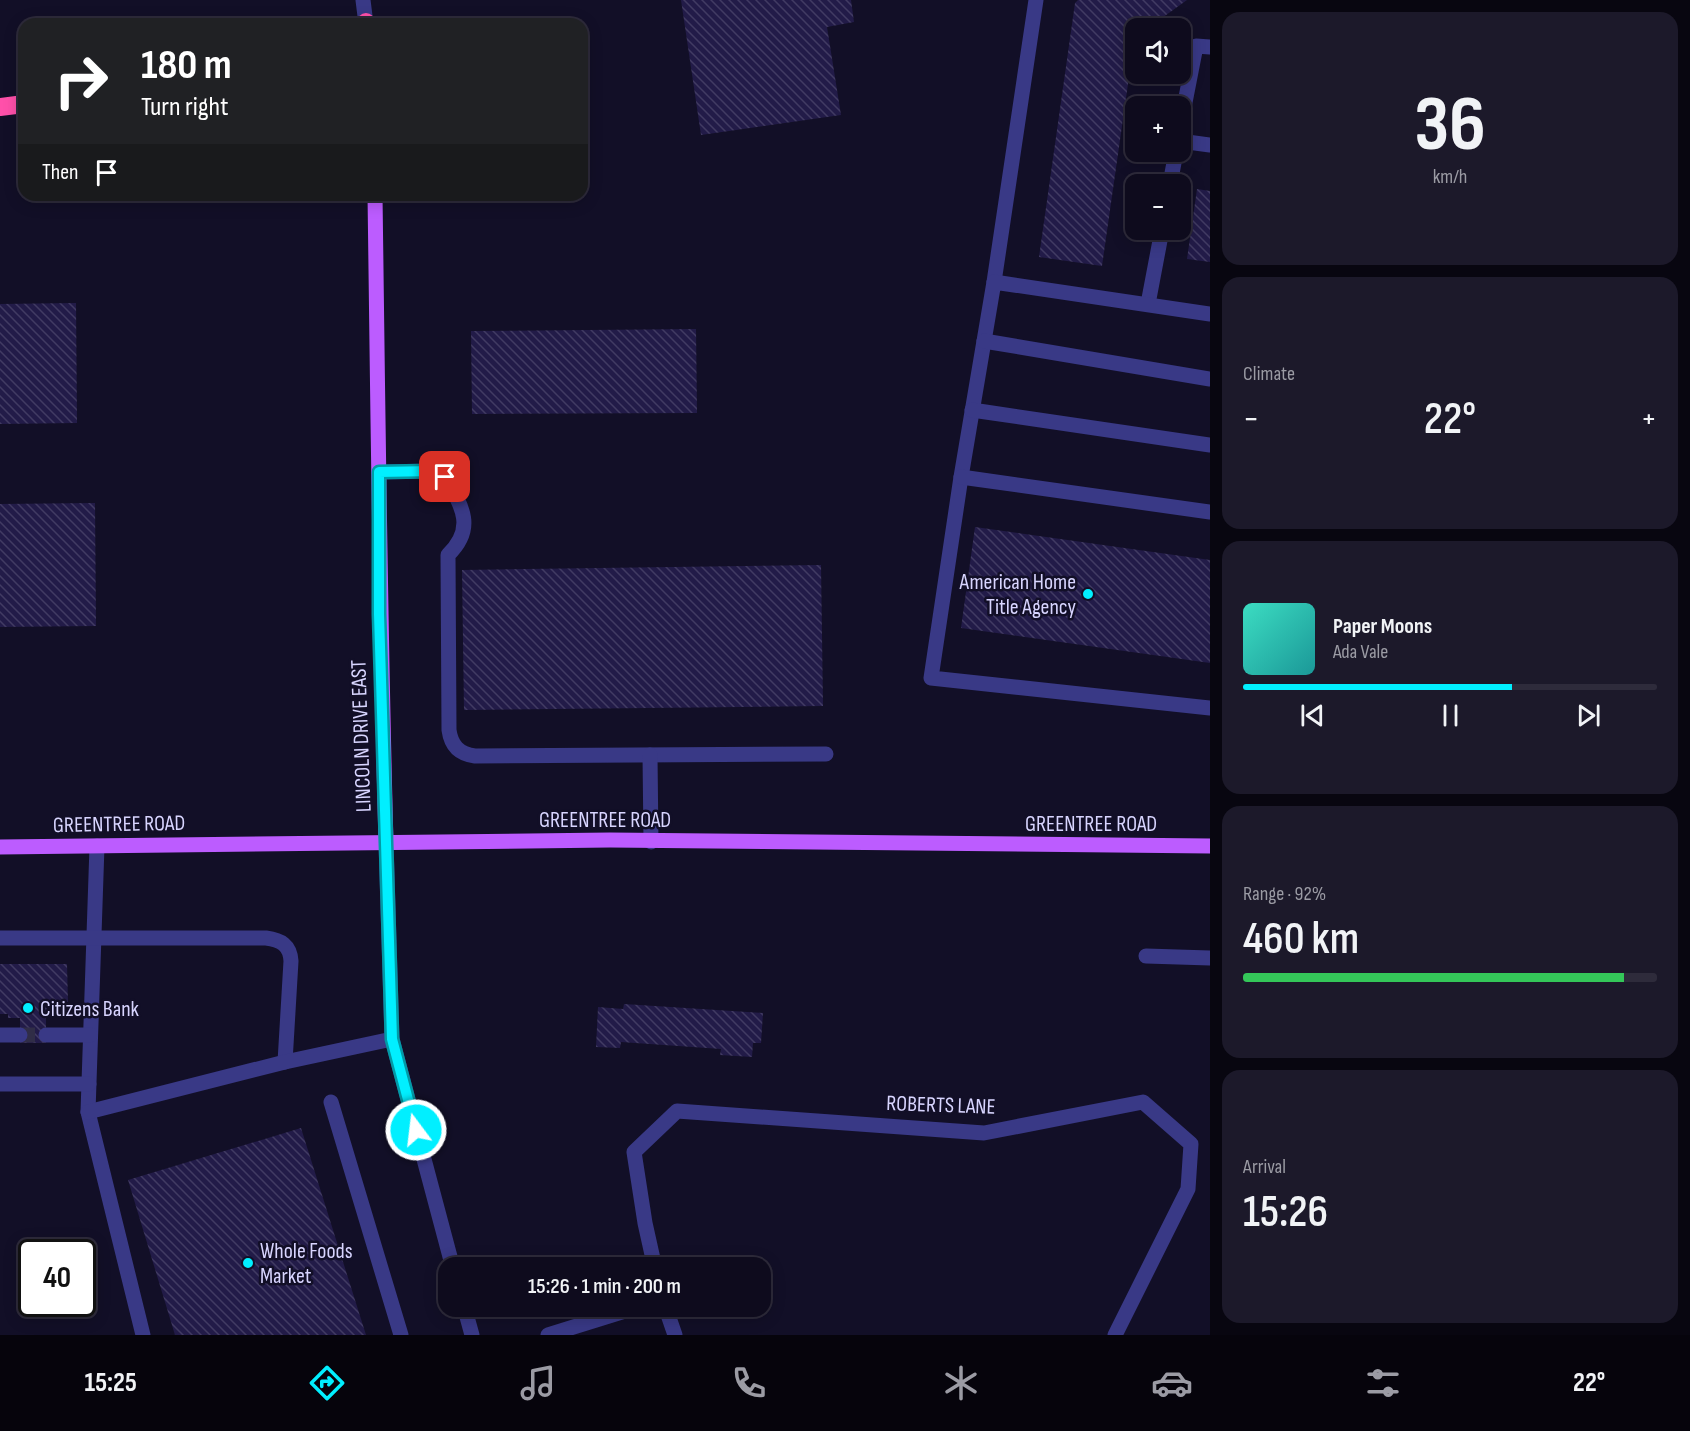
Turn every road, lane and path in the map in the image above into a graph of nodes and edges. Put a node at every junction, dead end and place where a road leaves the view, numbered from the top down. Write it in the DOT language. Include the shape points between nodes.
graph roads {
  1 [pos="363,0"];
  2 [pos="1036,0"];
  3 [pos="364,18"];
  4 [pos="1210,47"];
  5 [pos="1186,96"];
  6 [pos="18,105"];
  7 [pos="0,107"];
  8 [pos="1191,142"];
  9 [pos="1210,145"];
  10 [pos="375,201"];
  11 [pos="1160,240"];
  12 [pos="994,282"];
  13 [pos="1148,304"];
  14 [pos="1210,314"];
  15 [pos="984,341"];
  16 [pos="1210,379"];
  17 [pos="972,410"];
  18 [pos="1210,445"];
  19 [pos="379,472"];
  20 [pos="961,477"];
  21 [pos="1210,512"];
  22 [pos="1210,708"];
  23 [pos="826,754"];
  24 [pos="650,755"];
  25 [pos="386,842"];
  26 [pos="651,842"];
  27 [pos="97,846"];
  28 [pos="1210,846"];
  29 [pos="0,847"];
  30 [pos="0,938"];
  31 [pos="94,938"];
  32 [pos="1146,956"];
  33 [pos="1210,958"];
  34 [pos="0,1035"];
  35 [pos="20,1035"];
  36 [pos="46,1035"];
  37 [pos="90,1035"];
  38 [pos="392,1039"];
  39 [pos="285,1062"];
  40 [pos="0,1084"];
  41 [pos="89,1084"];
  42 [pos="331,1102"];
  43 [pos="88,1112"];
  44 [pos="450,1257"];
  45 [pos="653,1257"];
  46 [pos="467,1317"];
  47 [pos="606,1317"];
  48 [pos="669,1317"];
  49 [pos="143,1335"];
  50 [pos="401,1335"];
  51 [pos="471,1335"];
  52 [pos="548,1335"];
  53 [pos="675,1335"];
  54 [pos="1115,1335"];
  1 -- 3 [label="street"];
  2 -- 12 [label="street"];
  4 -- 5 [label="street" via="1196,46"];
  6 -- 7 [label="highway"];
  8 -- 9 [label="street"];
  10 -- 19 [label="main road, LINCOLN DRIVE EAST"];
  11 -- 13 [label="street"];
  12 -- 13 [label="street"];
  12 -- 15 [label="street"];
  13 -- 14 [label="street"];
  15 -- 16 [label="street"];
  15 -- 17 [label="street"];
  17 -- 18 [label="street"];
  17 -- 20 [label="street"];
  19 -- 24 [label="street" via="433,471 445,477 462,512 464,536 448,555 449,730 458,750 473,756"];
  19 -- 25 [label="main road, LINCOLN DRIVE EAST"];
  20 -- 21 [label="street"];
  20 -- 22 [label="street" via="931,678"];
  23 -- 24 [label="street"];
  24 -- 26 [label="street"];
  25 -- 26 [label="main road, GREENTREE ROAD"];
  25 -- 27 [label="main road, GREENTREE ROAD"];
  25 -- 38 [label="street, LINCOLN DRIVE EAST"];
  26 -- 28 [label="main road, GREENTREE ROAD"];
  27 -- 29 [label="main road, GREENTREE ROAD"];
  27 -- 31 [label="street"];
  30 -- 31 [label="street"];
  31 -- 37 [label="street"];
  31 -- 39 [label="street" via="266,938 284,944 290,950 291,961"];
  32 -- 33 [label="street"];
  34 -- 35 [label="street"];
  36 -- 37 [label="street"];
  37 -- 41 [label="street"];
  38 -- 39 [label="street"];
  38 -- 44 [label="street, LINCOLN DRIVE EAST"];
  39 -- 43 [label="street"];
  40 -- 41 [label="street"];
  41 -- 43 [label="street"];
  42 -- 50 [label="street"];
  43 -- 49 [label="street"];
  45 -- 54 [label="street, ROBERTS LANE" via="634,1152 677,1111 984,1132 1143,1102 1191,1144 1188,1189"];
  46 -- 51 [label="street"];
  47 -- 52 [label="street"];
  48 -- 53 [label="street"];
}
